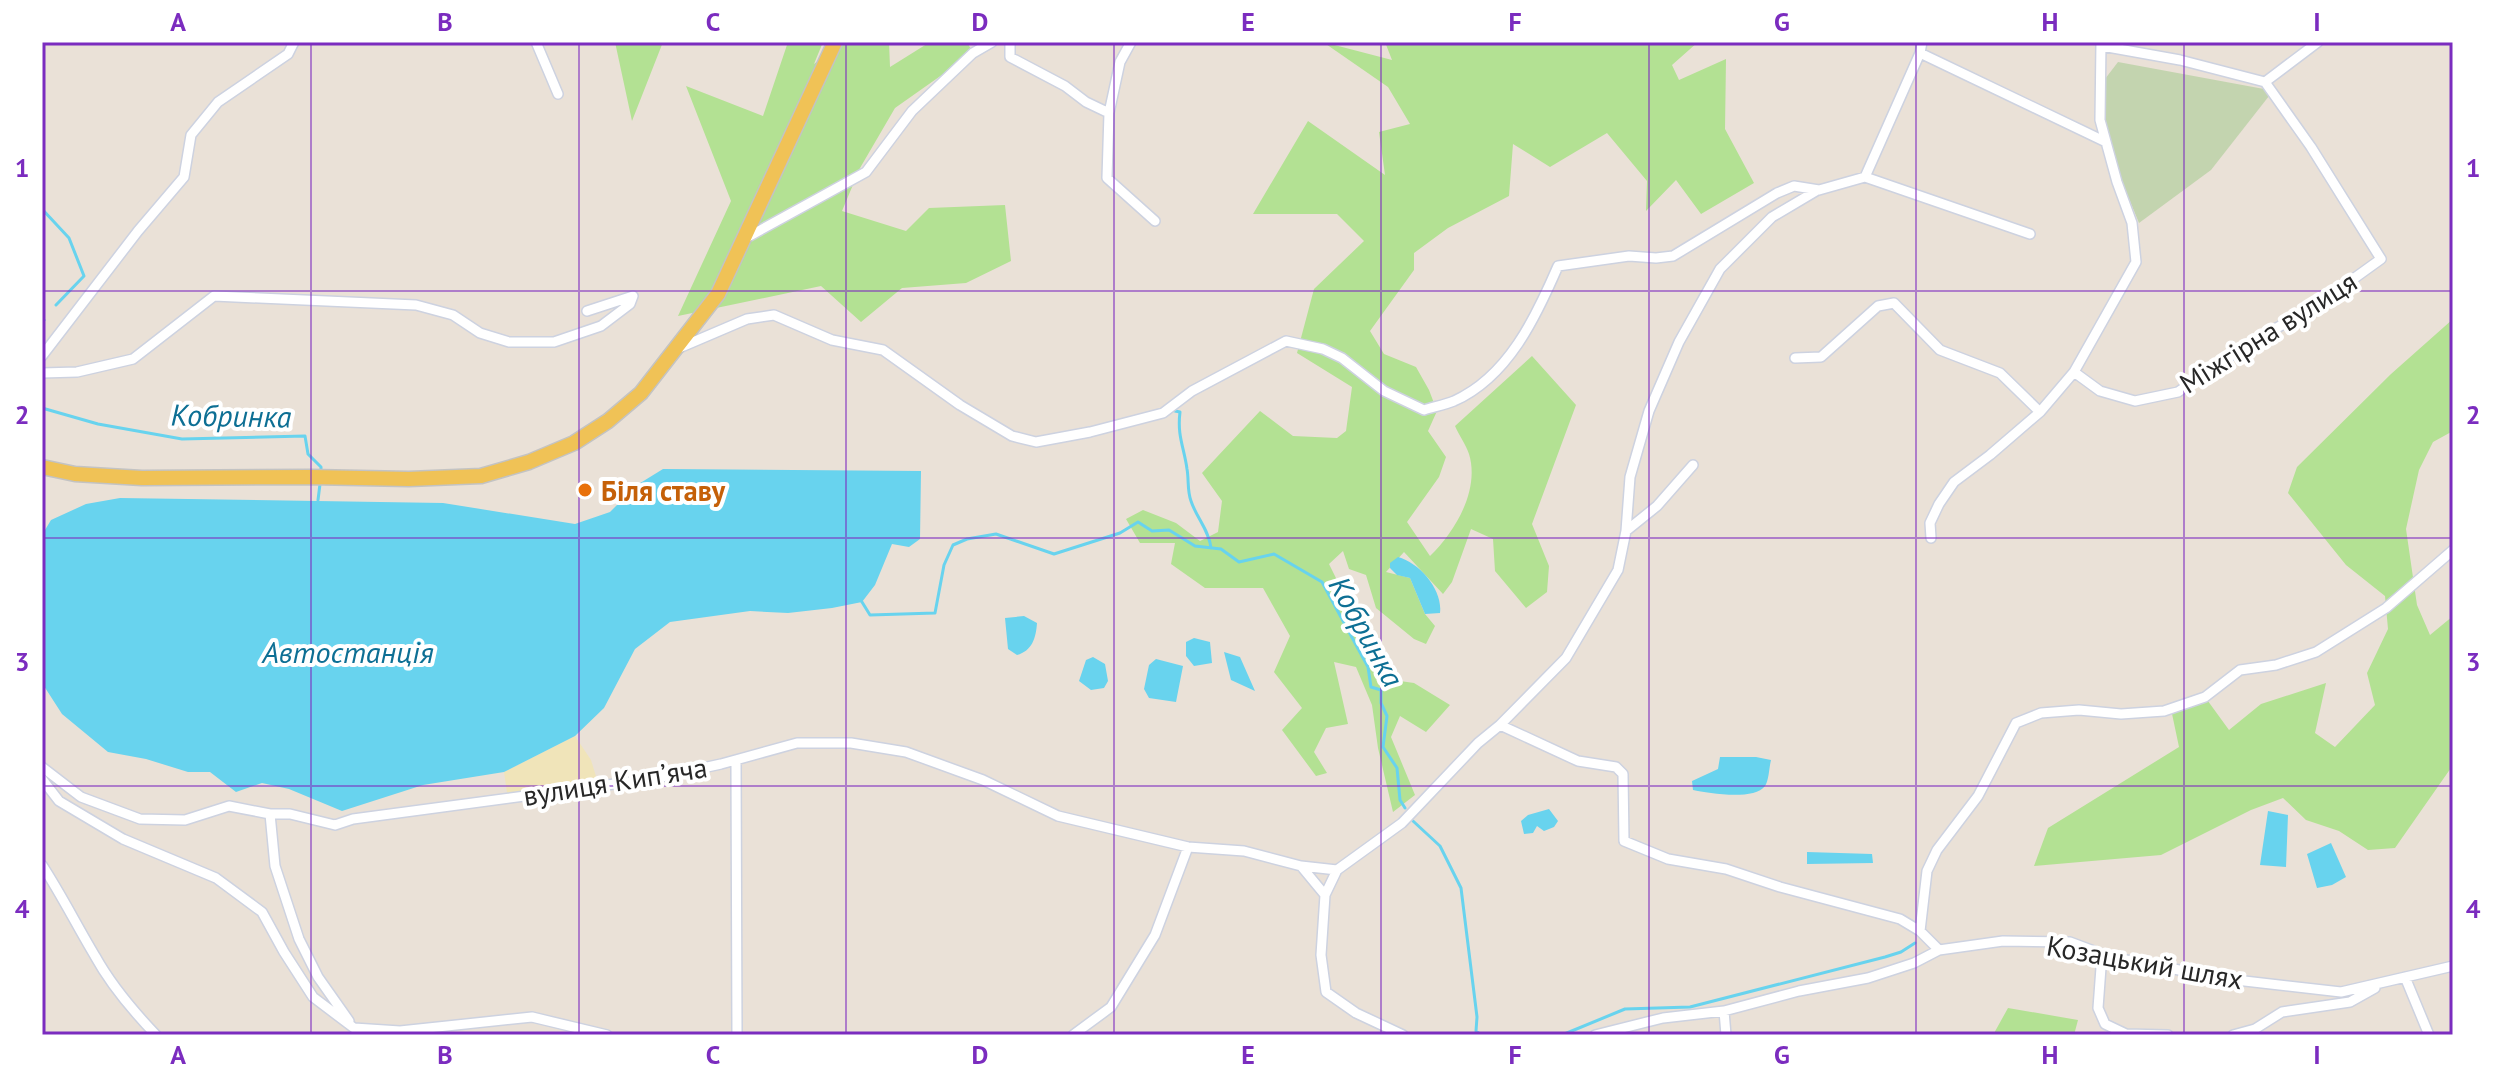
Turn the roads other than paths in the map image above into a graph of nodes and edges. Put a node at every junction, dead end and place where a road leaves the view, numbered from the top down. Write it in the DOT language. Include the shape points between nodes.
graph roads {
  1 [pos="294,42"];
  2 [pos="536,42"];
  3 [pos="835,42"];
  4 [pos="992,42"];
  5 [pos="1010,42"];
  6 [pos="1131,42"];
  7 [pos="1922,42"];
  8 [pos="2312,43"];
  9 [pos="2102,44"];
  10 [pos="1920,53"];
  11 [pos="2265,82"];
  12 [pos="558,94"];
  13 [pos="1109,113"];
  14 [pos="2106,142"];
  15 [pos="1865,177"];
  16 [pos="1819,190"];
  17 [pos="1155,221"];
  18 [pos="2030,234"];
  19 [pos="744,239"];
  20 [pos="587,311"];
  21 [pos="676,349"];
  22 [pos="42,356"];
  23 [pos="1795,358"];
  24 [pos="2074,372"];
  25 [pos="42,373"];
  26 [pos="2040,412"];
  27 [pos="1693,465"];
  28 [pos="42,467"];
  29 [pos="1626,531"];
  30 [pos="1931,538"];
  31 [pos="2453,550"];
  32 [pos="1500,725"];
  33 [pos="736,760"];
  34 [pos="42,767"];
  35 [pos="42,779"];
  36 [pos="270,814"];
  37 [pos="1188,847"];
  38 [pos="42,865"];
  39 [pos="1301,866"];
  40 [pos="1337,870"];
  41 [pos="1325,895"];
  42 [pos="1920,931"];
  43 [pos="1939,950"];
  44 [pos="2102,954"];
  45 [pos="2453,966"];
  46 [pos="2405,977"];
  47 [pos="2389,981"];
  48 [pos="1724,1011"];
  49 [pos="354,1028"];
  50 [pos="156,1035"];
  51 [pos="607,1035"];
  52 [pos="737,1035"];
  53 [pos="1073,1035"];
  54 [pos="1403,1035"];
  55 [pos="1595,1035"];
  56 [pos="1726,1035"];
  57 [pos="2168,1035"];
  58 [pos="2233,1035"];
  59 [pos="2429,1035"];
  1 -- 22 [label="street" via="288,54 218,102 191,135 184,177"];
  2 -- 12 [label="street"];
  3 -- 19 [label="main road"];
  4 -- 19 [label="street" via="973,53 912,111 866,172"];
  5 -- 13 [label="street" via="1010,57"];
  6 -- 13 [label="street" via="1120,62"];
  7 -- 10 [label="street"];
  8 -- 11 [label="street"];
  9 -- 11 [label="street"];
  9 -- 14 [label="street" via="2100,120"];
  10 -- 14 [label="street"];
  10 -- 15 [label="street"];
  11 -- 24 [label="street, Міжгірна вулиця" via="2381,259 2178,392 2135,401 2100,391"];
  13 -- 17 [label="street" via="1107,178"];
  14 -- 24 [label="street" via="2132,223 2136,262"];
  15 -- 16 [label="street"];
  15 -- 18 [label="street"];
  16 -- 21 [label="street" via="1794,186 1777,193 1673,256 1558,266 1507,361 1454,401 1424,410 1384,391 1342,358 1286,341 1192,391 1163,413 1036,442 1012,436 960,405 883,350 832,340 774,315 747,319"];
  16 -- 29 [label="street" via="1772,217 1720,269 1679,342 1649,411 1630,477"];
  19 -- 21 [label="main road" via="718,294"];
  20 -- 25 [label="street" via="633,296 601,326 554,342 509,342 480,333 453,315 416,305 214,296 133,359 77,372"];
  21 -- 28 [label="main road" via="641,393 608,421 574,443 481,476 142,478"];
  23 -- 26 [label="street" via="1821,357 1878,306 1894,303 1940,350 2000,373"];
  24 -- 26 [label="street"];
  26 -- 30 [label="street" via="1954,482 1930,523"];
  27 -- 29 [label="street"];
  29 -- 32 [label="street" via="1618,570 1566,658"];
  31 -- 42 [label="street" via="2386,608 2316,652 2240,670 2205,697 2164,711 2041,713 2016,723 1978,796 1927,871"];
  32 -- 40 [label="street" via="1402,823"];
  32 -- 42 [label="street" via="1578,761 1616,767 1623,774 1624,841 1668,859 1726,869 1900,919"];
  33 -- 36 [label="street, вулиця Кипʼяча" via="652,779 335,825"];
  33 -- 37 [label="street, вулиця Кипʼяча" via="797,743 851,743 906,752 983,780 1058,816"];
  33 -- 52 [label="street"];
  34 -- 36 [label="street, вулиця Кипʼяча" via="81,797 140,819 185,820 229,806"];
  35 -- 49 [label="street" via="59,801 123,839 216,878 262,912 313,997"];
  36 -- 49 [label="street" via="275,866 299,939"];
  37 -- 39 [label="street, вулиця Кипʼяча" via="1244,851"];
  37 -- 53 [label="street" via="1155,935 1111,1007"];
  38 -- 50 [label="street" via="96,959"];
  39 -- 40 [label="street, вулиця Кипʼяча"];
  39 -- 41 [label="street"];
  40 -- 41 [label="street"];
  41 -- 54 [label="street" via="1321,955 1326,992"];
  42 -- 43 [label="street"];
  43 -- 44 [label="street, Козацький шлях" via="2003,941 2070,942"];
  43 -- 48 [label="street, Козацький шлях" via="1868,978"];
  44 -- 47 [label="street, Козацький шлях" via="2227,979 2341,992"];
  44 -- 57 [label="street" via="2098,1008 2105,1024 2126,1034"];
  45 -- 46 [label="street, Козацький шлях"];
  46 -- 47 [label="street, Козацький шлях"];
  46 -- 59 [label="street"];
  47 -- 58 [label="street" via="2350,1002 2282,1012"];
  48 -- 55 [label="street" via="1663,1018"];
  48 -- 56 [label="street"];
  49 -- 51 [label="street" via="400,1031 532,1017"];
}
